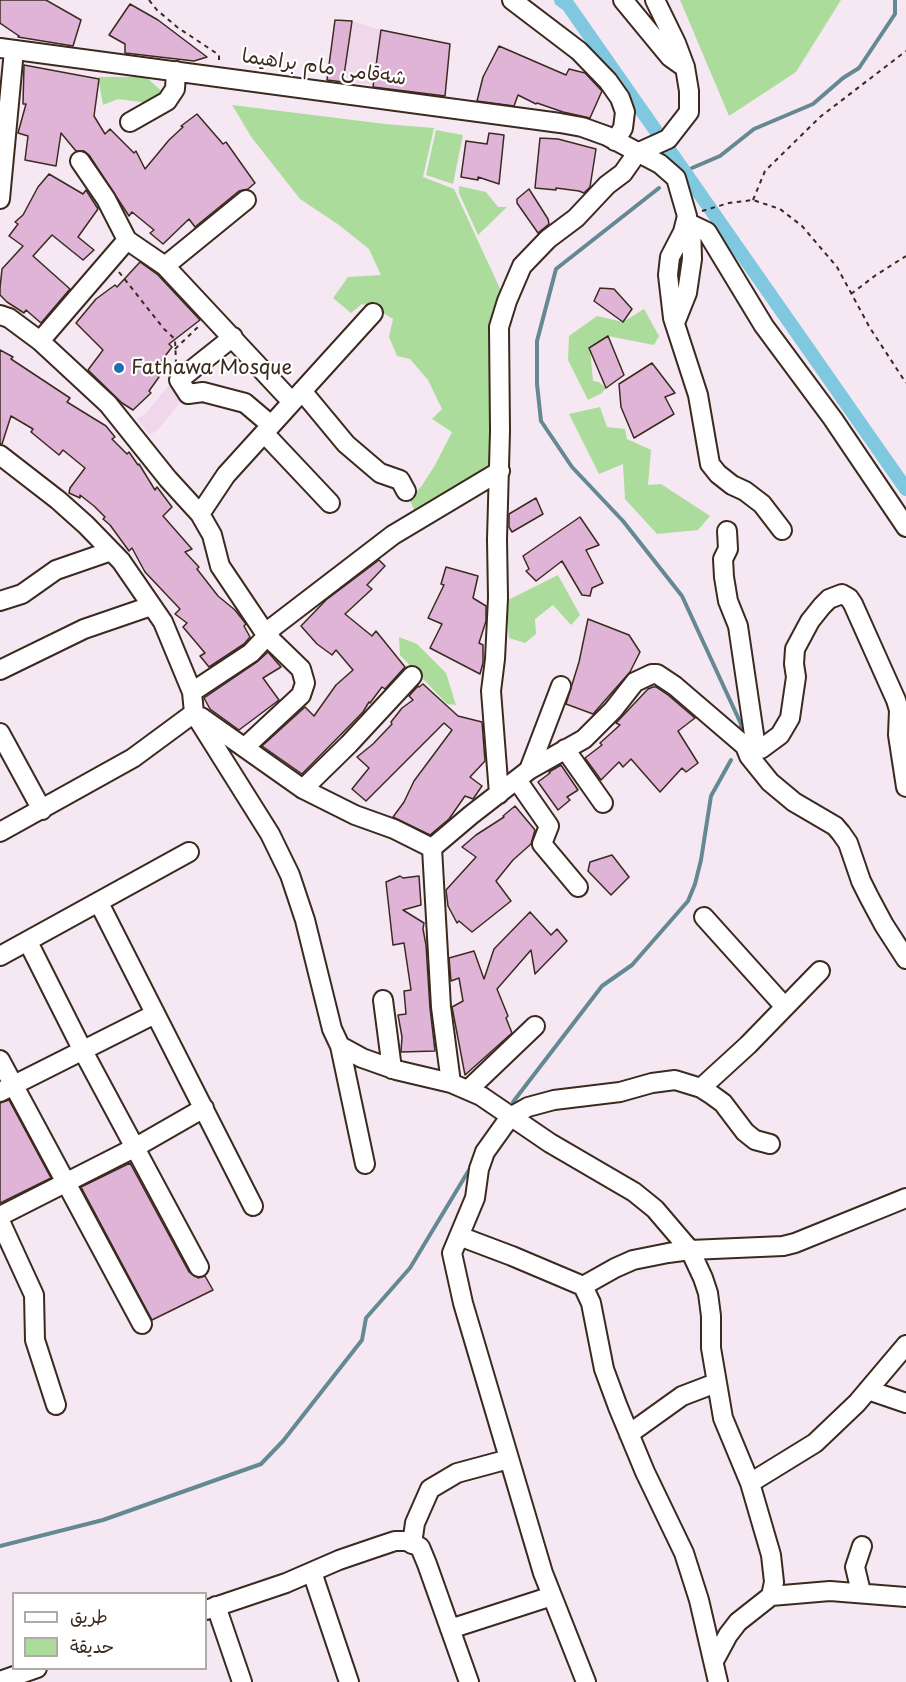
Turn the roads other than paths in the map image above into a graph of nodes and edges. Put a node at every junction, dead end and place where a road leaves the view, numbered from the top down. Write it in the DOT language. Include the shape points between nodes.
graph roads {
  1 [pos="512,0"];
  2 [pos="623,0"];
  3 [pos="655,0"];
  4 [pos="0,37"];
  5 [pos="11,50"];
  6 [pos="685,67"];
  7 [pos="176,71"];
  8 [pos="130,122"];
  9 [pos="615,141"];
  10 [pos="637,153"];
  11 [pos="80,161"];
  12 [pos="0,199"];
  13 [pos="246,200"];
  14 [pos="688,221"];
  15 [pos="127,240"];
  16 [pos="165,266"];
  17 [pos="374,313"];
  18 [pos="0,315"];
  19 [pos="233,338"];
  20 [pos="40,341"];
  21 [pos="297,397"];
  22 [pos="268,429"];
  23 [pos="0,455"];
  24 [pos="500,471"];
  25 [pos="406,492"];
  26 [pos="330,502"];
  27 [pos="200,514"];
  28 [pos="906,527"];
  29 [pos="782,530"];
  30 [pos="727,531"];
  31 [pos="111,551"];
  32 [pos="0,601"];
  33 [pos="151,606"];
  34 [pos="267,636"];
  35 [pos="0,670"];
  36 [pos="412,676"];
  37 [pos="561,686"];
  38 [pos="192,692"];
  39 [pos="194,713"];
  40 [pos="0,733"];
  41 [pos="747,745"];
  42 [pos="244,747"];
  43 [pos="565,749"];
  44 [pos="523,775"];
  45 [pos="906,787"];
  46 [pos="303,789"];
  47 [pos="499,794"];
  48 [pos="603,803"];
  49 [pos="42,810"];
  50 [pos="0,832"];
  51 [pos="432,848"];
  52 [pos="189,852"];
  53 [pos="578,887"];
  54 [pos="99,903"];
  55 [pos="704,917"];
  56 [pos="28,942"];
  57 [pos="0,957"];
  58 [pos="906,959"];
  59 [pos="820,971"];
  60 [pos="383,1000"];
  61 [pos="785,1007"];
  62 [pos="154,1014"];
  63 [pos="535,1026"];
  64 [pos="340,1046"];
  65 [pos="83,1051"];
  66 [pos="0,1060"];
  67 [pos="392,1069"];
  68 [pos="701,1088"];
  69 [pos="7,1089"];
  70 [pos="467,1090"];
  71 [pos="204,1108"];
  72 [pos="507,1114"];
  73 [pos="770,1144"];
  74 [pos="136,1147"];
  75 [pos="365,1164"];
  76 [pos="66,1182"];
  77 [pos="906,1198"];
  78 [pos="253,1206"];
  79 [pos="0,1216"];
  80 [pos="0,1221"];
  81 [pos="459,1236"];
  82 [pos="690,1250"];
  83 [pos="199,1267"];
  84 [pos="583,1286"];
  85 [pos="142,1324"];
  86 [pos="906,1345"];
  87 [pos="716,1383"];
  88 [pos="868,1390"];
  89 [pos="906,1403"];
  90 [pos="56,1405"];
  91 [pos="629,1434"];
  92 [pos="509,1459"];
  93 [pos="750,1484"];
  94 [pos="416,1546"];
  95 [pos="862,1546"];
  96 [pos="312,1572"];
  97 [pos="861,1592"];
  98 [pos="552,1596"];
  99 [pos="771,1596"];
  100 [pos="906,1597"];
  101 [pos="211,1608"];
  102 [pos="450,1629"];
  103 [pos="714,1661"];
  104 [pos="31,1670"];
  105 [pos="0,1681"];
  106 [pos="242,1682"];
  107 [pos="349,1682"];
  108 [pos="469,1682"];
  109 [pos="586,1682"];
  110 [pos="718,1682"];
  1 -- 9 [label="street" via="579,51 608,81 625,112 623,128"];
  2 -- 6 [label="street" via="670,57"];
  3 -- 6 [label="street"];
  4 -- 5 [label="street"];
  5 -- 7 [label="street, شەقامی مام براهیما"];
  5 -- 12 [label="street"];
  6 -- 10 [label="street" via="689,112 668,139"];
  7 -- 8 [label="street" via="176,89 167,101"];
  7 -- 9 [label="street, شەقامی مام براهیما" via="560,123 582,127"];
  9 -- 10 [label="street, شەقامی مام براهیما"];
  10 -- 14 [label="street, شەقامی مام براهیما" via="660,164 676,178"];
  10 -- 24 [label="street" via="623,173 522,266 499,327"];
  11 -- 15 [label="street"];
  13 -- 16 [label="street"];
  14 -- 28 [label="street" via="707,232 764,326"];
  14 -- 29 [label="street" via="670,257 668,275 675,323 698,395 710,464 732,485 762,504"];
  15 -- 16 [label="street"];
  15 -- 20 [label="street"];
  16 -- 19 [label="street"];
  17 -- 21 [label="street"];
  18 -- 20 [label="street"];
  19 -- 21 [label="street"];
  19 -- 22 [label="street" via="179,380 188,394 203,392 245,403"];
  20 -- 27 [label="street" via="108,404"];
  21 -- 22 [label="street"];
  21 -- 25 [label="street" via="380,473 400,480"];
  22 -- 26 [label="street"];
  22 -- 27 [label="street" via="226,475"];
  23 -- 31 [label="street" via="58,500"];
  24 -- 34 [label="street" via="393,535 273,627"];
  24 -- 47 [label="street" via="498,598 491,691"];
  27 -- 34 [label="street" via="212,535 220,566"];
  30 -- 41 [label="street" via="724,577 738,626"];
  31 -- 32 [label="street" via="56,570 22,594"];
  31 -- 33 [label="street"];
  33 -- 35 [label="street" via="84,629"];
  33 -- 38 [label="street" via="162,622"];
  34 -- 38 [label="street" via="251,653"];
  34 -- 42 [label="street" via="301,669 305,683 301,695"];
  36 -- 46 [label="street"];
  37 -- 44 [label="street"];
  38 -- 39 [label="street"];
  39 -- 42 [label="street"];
  39 -- 49 [label="street" via="133,758"];
  39 -- 64 [label="street" via="270,834 290,876"];
  40 -- 49 [label="street"];
  41 -- 43 [label="street" via="675,686 652,674 635,682 584,739"];
  41 -- 45 [label="street" via="761,749 780,735 790,718 796,677 795,649 810,621 829,599 842,594 853,604 896,700"];
  41 -- 58 [label="street" via="749,756 770,782 841,833 869,897"];
  42 -- 46 [label="street"];
  43 -- 44 [label="street"];
  43 -- 48 [label="street"];
  44 -- 47 [label="street"];
  44 -- 53 [label="street" via="549,826 542,844"];
  46 -- 51 [label="street"];
  47 -- 51 [label="street"];
  49 -- 50 [label="street"];
  51 -- 70 [label="street" via="441,1007"];
  52 -- 54 [label="street"];
  54 -- 56 [label="street"];
  54 -- 62 [label="street"];
  55 -- 61 [label="street"];
  56 -- 57 [label="street"];
  56 -- 65 [label="street"];
  59 -- 61 [label="street"];
  60 -- 67 [label="street"];
  61 -- 68 [label="street"];
  62 -- 65 [label="street"];
  62 -- 71 [label="street"];
  63 -- 70 [label="street"];
  64 -- 67 [label="street"];
  64 -- 75 [label="street"];
  65 -- 69 [label="street"];
  65 -- 74 [label="street"];
  66 -- 69 [label="street"];
  67 -- 70 [label="street"];
  68 -- 72 [label="street" via="675,1080 652,1083 620,1092 554,1100"];
  68 -- 73 [label="street" via="723,1103 755,1140"];
  69 -- 76 [label="street"];
  70 -- 72 [label="street"];
  71 -- 74 [label="street"];
  71 -- 78 [label="street"];
  72 -- 81 [label="street" via="485,1152 476,1198"];
  72 -- 82 [label="street" via="634,1192 655,1209"];
  74 -- 76 [label="street"];
  74 -- 83 [label="street"];
  76 -- 79 [label="street"];
  76 -- 85 [label="street"];
  77 -- 82 [label="street" via="795,1244"];
  80 -- 90 [label="street" via="34,1294 35,1340"];
  81 -- 84 [label="street"];
  81 -- 92 [label="street" via="452,1253 463,1303"];
  82 -- 84 [label="street" via="633,1260"];
  82 -- 87 [label="street" via="708,1293"];
  84 -- 91 [label="street" via="591,1303 604,1369"];
  86 -- 88 [label="street"];
  87 -- 91 [label="street" via="682,1396"];
  87 -- 93 [label="street" via="729,1436"];
  88 -- 89 [label="street"];
  88 -- 93 [label="street" via="815,1443"];
  91 -- 103 [label="street" via="684,1553"];
  92 -- 94 [label="street" via="457,1473 430,1489 415,1523"];
  92 -- 98 [label="street"];
  93 -- 99 [label="street" via="771,1555"];
  94 -- 96 [label="street" via="395,1541"];
  94 -- 102 [label="street"];
  95 -- 97 [label="street" via="855,1567"];
  96 -- 101 [label="street"];
  96 -- 107 [label="street"];
  97 -- 99 [label="street"];
  97 -- 100 [label="street"];
  98 -- 102 [label="street"];
  98 -- 109 [label="street"];
  99 -- 103 [label="street" via="738,1622"];
  101 -- 106 [label="street"];
  102 -- 108 [label="street"];
  103 -- 110 [label="street"];
  104 -- 105 [label="street"];
}
